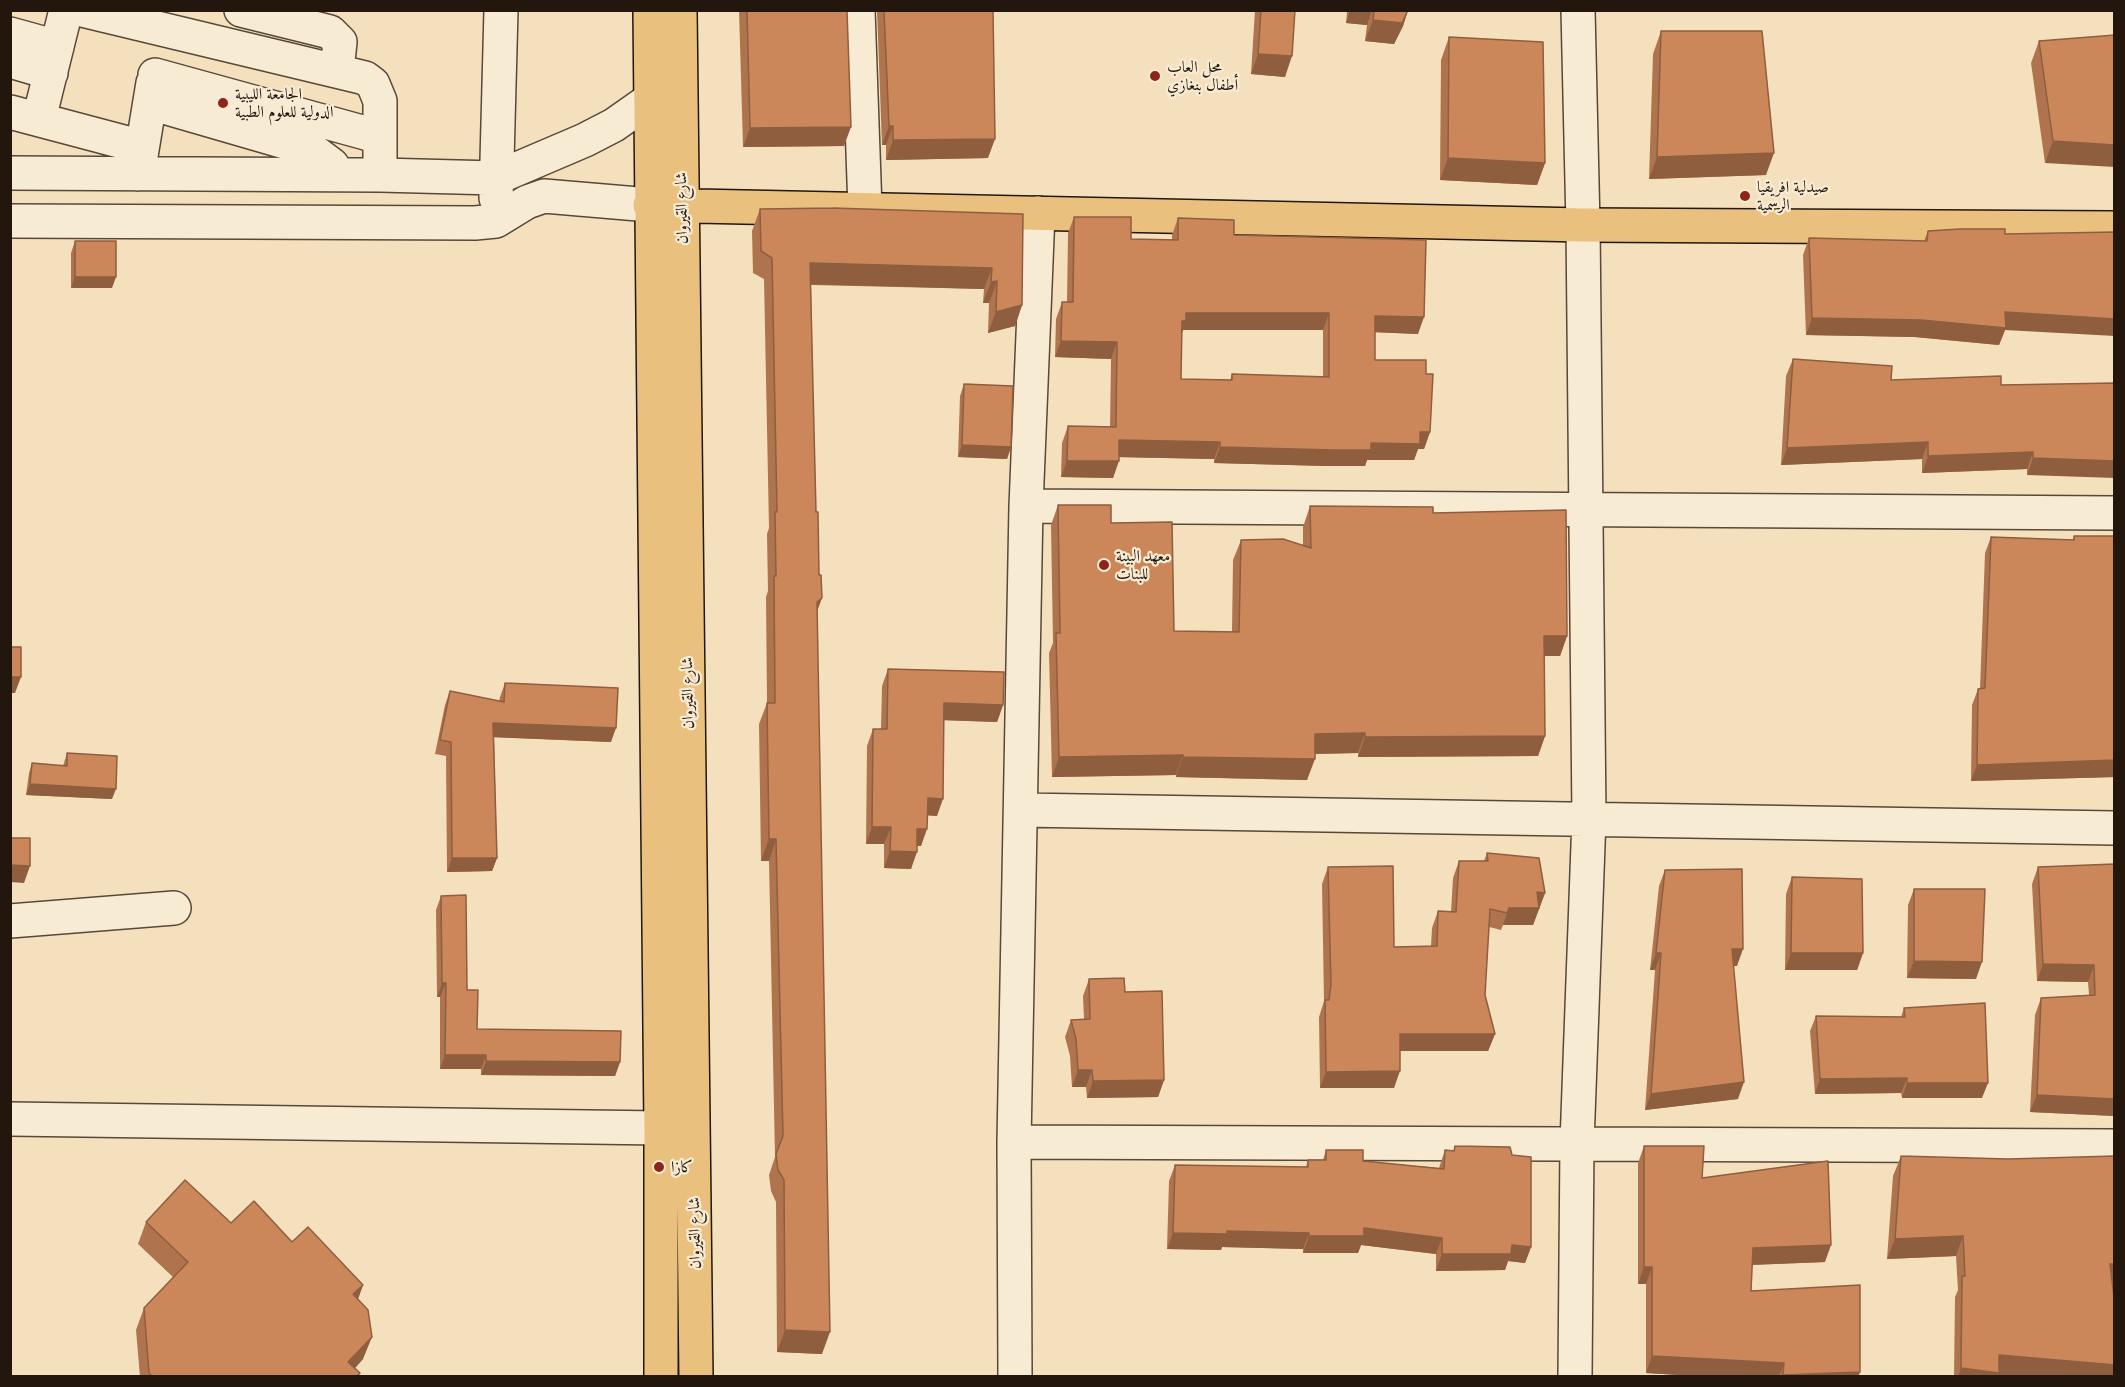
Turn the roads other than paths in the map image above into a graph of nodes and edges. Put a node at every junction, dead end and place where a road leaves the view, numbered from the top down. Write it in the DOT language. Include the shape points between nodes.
graph roads {
  1 [pos="66,10"];
  2 [pos="82,10"];
  3 [pos="241,10"];
  4 [pos="501,10"];
  5 [pos="650,10"];
  6 [pos="680,10"];
  7 [pos="858,10"];
  8 [pos="1578,10"];
  9 [pos="164,20"];
  10 [pos="10,34"];
  11 [pos="54,60"];
  12 [pos="10,61"];
  13 [pos="337,70"];
  14 [pos="152,89"];
  15 [pos="651,99"];
  16 [pos="25,116"];
  17 [pos="380,157"];
  18 [pos="140,160"];
  19 [pos="496,169"];
  20 [pos="10,173"];
  21 [pos="339,175"];
  22 [pos="650,205"];
  23 [pos="682,206"];
  24 [pos="865,209"];
  25 [pos="1038,213"];
  26 [pos="10,221"];
  27 [pos="496,221"];
  28 [pos="1583,225"];
  29 [pos="2115,228"];
  30 [pos="1026,506"];
  31 [pos="1586,510"];
  32 [pos="2115,513"];
  33 [pos="1022,810"];
  34 [pos="1588,818"];
  35 [pos="2115,828"];
  36 [pos="174,908"];
  37 [pos="10,921"];
  38 [pos="10,1119"];
  39 [pos="662,1128"];
  40 [pos="1014,1142"];
  41 [pos="1577,1143"];
  42 [pos="2115,1146"];
  43 [pos="661,1377"];
  44 [pos="696,1377"];
  45 [pos="1015,1377"];
  46 [pos="1575,1377"];
  1 -- 11 [label="street"];
  2 -- 9 [label="street"];
  3 -- 13 [label="street" via="330,32 340,42"];
  4 -- 19 [label="street"];
  5 -- 15 [label="main road, شارع القيروان"];
  6 -- 23 [label="main road, شارع القيروان"];
  7 -- 24 [label="street"];
  8 -- 28 [label="street"];
  9 -- 13 [label="street"];
  9 -- 14 [label="street"];
  10 -- 11 [label="street"];
  11 -- 12 [label="street"];
  11 -- 16 [label="street"];
  13 -- 17 [label="street" via="373,84 380,101"];
  14 -- 17 [label="street"];
  14 -- 18 [label="street"];
  14 -- 21 [label="street" via="312,150"];
  15 -- 19 [label="street" via="585,140"];
  15 -- 22 [label="main road, شارع القيروان"];
  16 -- 18 [label="street"];
  17 -- 19 [label="street"];
  17 -- 21 [label="street"];
  18 -- 20 [label="street"];
  18 -- 21 [label="street"];
  19 -- 27 [label="street"];
  22 -- 23 [label="main road"];
  22 -- 27 [label="street" via="544,196"];
  22 -- 39 [label="main road, شارع القيروان"];
  23 -- 24 [label="main road"];
  23 -- 44 [label="main road, شارع القيروان"];
  24 -- 25 [label="main road"];
  25 -- 28 [label="main road"];
  25 -- 30 [label="street"];
  26 -- 27 [label="street"];
  28 -- 29 [label="main road"];
  28 -- 31 [label="street"];
  30 -- 31 [label="street"];
  30 -- 33 [label="street"];
  31 -- 32 [label="street"];
  31 -- 34 [label="street"];
  33 -- 34 [label="street"];
  33 -- 40 [label="street"];
  34 -- 35 [label="street"];
  34 -- 41 [label="street"];
  36 -- 37 [label="street"];
  38 -- 39 [label="street"];
  39 -- 43 [label="main road, شارع القيروان"];
  40 -- 41 [label="street"];
  40 -- 45 [label="street"];
  41 -- 42 [label="street"];
  41 -- 46 [label="street"];
}
